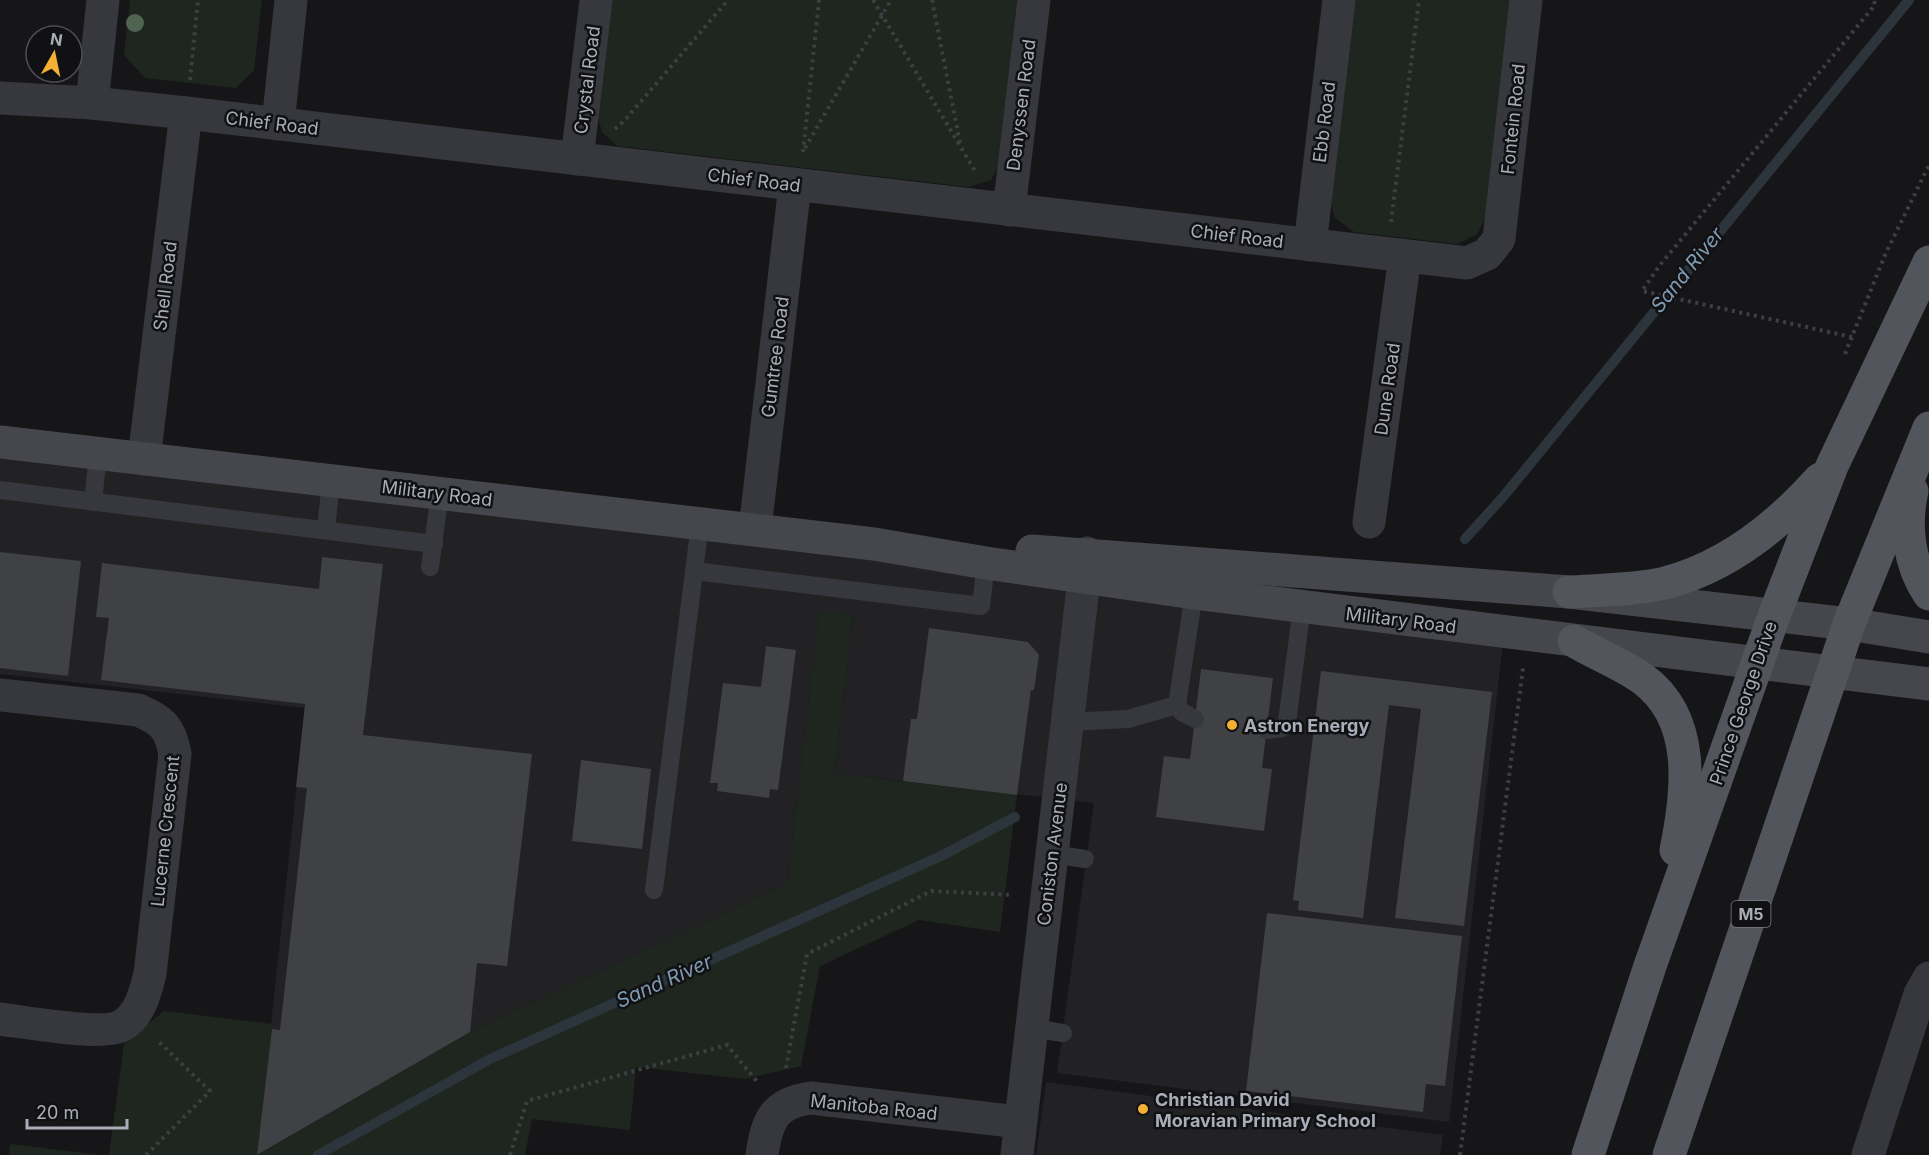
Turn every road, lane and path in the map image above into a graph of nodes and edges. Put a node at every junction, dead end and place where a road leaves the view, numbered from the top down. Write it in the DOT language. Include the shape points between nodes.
graph roads {
  1 [pos="103,0"];
  2 [pos="198,0"];
  3 [pos="291,0"];
  4 [pos="596,0"];
  5 [pos="728,0"];
  6 [pos="819,0"];
  7 [pos="873,0"];
  8 [pos="891,0"];
  9 [pos="932,0"];
  10 [pos="1034,0"];
  11 [pos="1339,0"];
  12 [pos="1419,0"];
  13 [pos="1526,0"];
  14 [pos="1874,0"];
  15 [pos="883,17"];
  16 [pos="0,98"];
  17 [pos="92,103"];
  18 [pos="186,113"];
  19 [pos="278,124"];
  20 [pos="961,147"];
  21 [pos="803,152"];
  22 [pos="577,159"];
  23 [pos="1929,165"];
  24 [pos="795,185"];
  25 [pos="1009,210"];
  26 [pos="1499,239"];
  27 [pos="1310,245"];
  28 [pos="1405,256"];
  29 [pos="1929,262"];
  30 [pos="1852,338"];
  31 [pos="1844,357"];
  32 [pos="1926,434"];
  33 [pos="0,441"];
  34 [pos="98,453"];
  35 [pos="144,459"];
  36 [pos="1832,466"];
  37 [pos="331,480"];
  38 [pos="0,490"];
  39 [pos="440,493"];
  40 [pos="93,502"];
  41 [pos="1370,522"];
  42 [pos="700,524"];
  43 [pos="755,529"];
  44 [pos="326,530"];
  45 [pos="434,544"];
  46 [pos="874,544"];
  47 [pos="986,563"];
  48 [pos="1086,565"];
  49 [pos="430,567"];
  50 [pos="694,571"];
  51 [pos="1569,592"];
  52 [pos="1194,593"];
  53 [pos="1929,594"];
  54 [pos="1302,607"];
  55 [pos="1774,616"];
  56 [pos="1849,624"];
  57 [pos="1929,637"];
  58 [pos="1574,641"];
  59 [pos="1757,665"];
  60 [pos="1523,668"];
  61 [pos="1834,674"];
  62 [pos="1929,684"];
  63 [pos="0,695"];
  64 [pos="1177,705"];
  65 [pos="1195,719"];
  66 [pos="1067,722"];
  67 [pos="1267,730"];
  68 [pos="1052,854"];
  69 [pos="1085,858"];
  70 [pos="654,890"];
  71 [pos="1047,897"];
  72 [pos="1650,966"];
  73 [pos="1929,978"];
  74 [pos="0,1019"];
  75 [pos="126,1021"];
  76 [pos="1031,1028"];
  77 [pos="1063,1033"];
  78 [pos="779,1109"];
  79 [pos="1020,1122"];
  80 [pos="146,1155"];
  81 [pos="510,1155"];
  82 [pos="762,1155"];
  83 [pos="1017,1155"];
  84 [pos="1460,1155"];
  85 [pos="1588,1155"];
  86 [pos="1668,1155"];
  87 [pos="1868,1155"];
  1 -- 17 [label="street"];
  2 -- 18 [label="path"];
  3 -- 19 [label="street"];
  4 -- 22 [label="street, Crystal Road"];
  5 -- 22 [label="path" via="625,120"];
  6 -- 21 [label="path"];
  7 -- 15 [label="path"];
  8 -- 15 [label="path"];
  9 -- 20 [label="path"];
  10 -- 25 [label="street, Denyssen Road"];
  11 -- 27 [label="street, Ebb Road"];
  12 -- 28 [label="path" via="1389,236"];
  13 -- 26 [label="street, Fontein Road"];
  14 -- 30 [label="path" via="1875,5 1642,291"];
  15 -- 20 [label="path"];
  15 -- 21 [label="path"];
  16 -- 17 [label="street, Chief Road"];
  17 -- 18 [label="street, Chief Road"];
  18 -- 19 [label="street, Chief Road"];
  18 -- 35 [label="street, Shell Road"];
  19 -- 22 [label="street, Chief Road"];
  20 -- 25 [label="path" via="975,171"];
  21 -- 24 [label="path"];
  22 -- 24 [label="street, Chief Road"];
  23 -- 30 [label="path" via="1885,255"];
  24 -- 25 [label="street, Chief Road"];
  24 -- 43 [label="street, Gumtree Road"];
  25 -- 27 [label="street, Chief Road"];
  26 -- 28 [label="street, Chief Road" via="1487,254 1467,263"];
  27 -- 28 [label="street, Chief Road"];
  28 -- 41 [label="street, Dune Road"];
  29 -- 36 [label="main road, Prince George Drive"];
  30 -- 31 [label="path"];
  32 -- 53 [label="main road" via="1909,520 1914,564"];
  32 -- 56 [label="main road, M5"];
  33 -- 34 [label="main road, Military Road"];
  34 -- 35 [label="main road, Military Road"];
  34 -- 40 [label="lane"];
  35 -- 37 [label="main road, Military Road"];
  36 -- 51 [label="main road" via="1796,506 1731,556 1665,583"];
  36 -- 55 [label="main road, Prince George Drive"];
  37 -- 39 [label="main road, Military Road"];
  37 -- 44 [label="lane"];
  38 -- 40 [label="lane"];
  39 -- 42 [label="main road, Military Road"];
  39 -- 45 [label="lane"];
  40 -- 44 [label="lane"];
  42 -- 43 [label="main road, Military Road"];
  42 -- 50 [label="lane"];
  43 -- 46 [label="main road, Military Road"];
  44 -- 45 [label="lane"];
  45 -- 49 [label="lane"];
  46 -- 47 [label="main road, Military Road"];
  46 -- 48 [label="main road, Military Road"];
  47 -- 48 [label="main road, Military Road"];
  47 -- 50 [label="lane" via="981,606"];
  48 -- 51 [label="main road, Military Road"];
  48 -- 52 [label="main road, Military Road"];
  48 -- 66 [label="street, Coniston Avenue"];
  50 -- 70 [label="lane"];
  51 -- 55 [label="main road, Military Road"];
  52 -- 54 [label="main road, Military Road"];
  52 -- 64 [label="lane"];
  54 -- 58 [label="main road, Military Road"];
  54 -- 67 [label="lane" via="1287,722 1282,728"];
  55 -- 56 [label="main road, Military Road"];
  55 -- 59 [label="main road, Prince George Drive"];
  56 -- 57 [label="main road, Military Road"];
  56 -- 61 [label="main road, M5"];
  58 -- 59 [label="main road, Military Road"];
  58 -- 72 [label="main road" via="1644,680 1671,710 1681,731 1686,780 1677,844"];
  59 -- 61 [label="main road, Military Road"];
  59 -- 72 [label="main road, Prince George Drive"];
  60 -- 84 [label="path"];
  61 -- 62 [label="main road, Military Road"];
  61 -- 86 [label="main road, M5"];
  63 -- 75 [label="street, Lucerne Crescent" via="138,710 158,718 172,736 175,754 150,974 144,999"];
  64 -- 65 [label="lane"];
  64 -- 66 [label="lane" via="1128,719"];
  66 -- 68 [label="street, Coniston Avenue"];
  68 -- 69 [label="lane"];
  68 -- 71 [label="street, Coniston Avenue"];
  71 -- 76 [label="street, Coniston Avenue"];
  71 -- 78 [label="path" via="931,891 807,954"];
  72 -- 85 [label="main road, Prince George Drive"];
  73 -- 87 [label="street" via="1920,994"];
  74 -- 75 [label="street" via="102,1030"];
  75 -- 80 [label="path" via="210,1091"];
  76 -- 77 [label="lane"];
  76 -- 79 [label="street, Coniston Avenue"];
  78 -- 79 [label="street, Manitoba Road" via="795,1100 811,1098"];
  78 -- 81 [label="path" via="727,1045 527,1101"];
  78 -- 82 [label="street" via="768,1124"];
  79 -- 83 [label="street, Coniston Avenue"];
}
